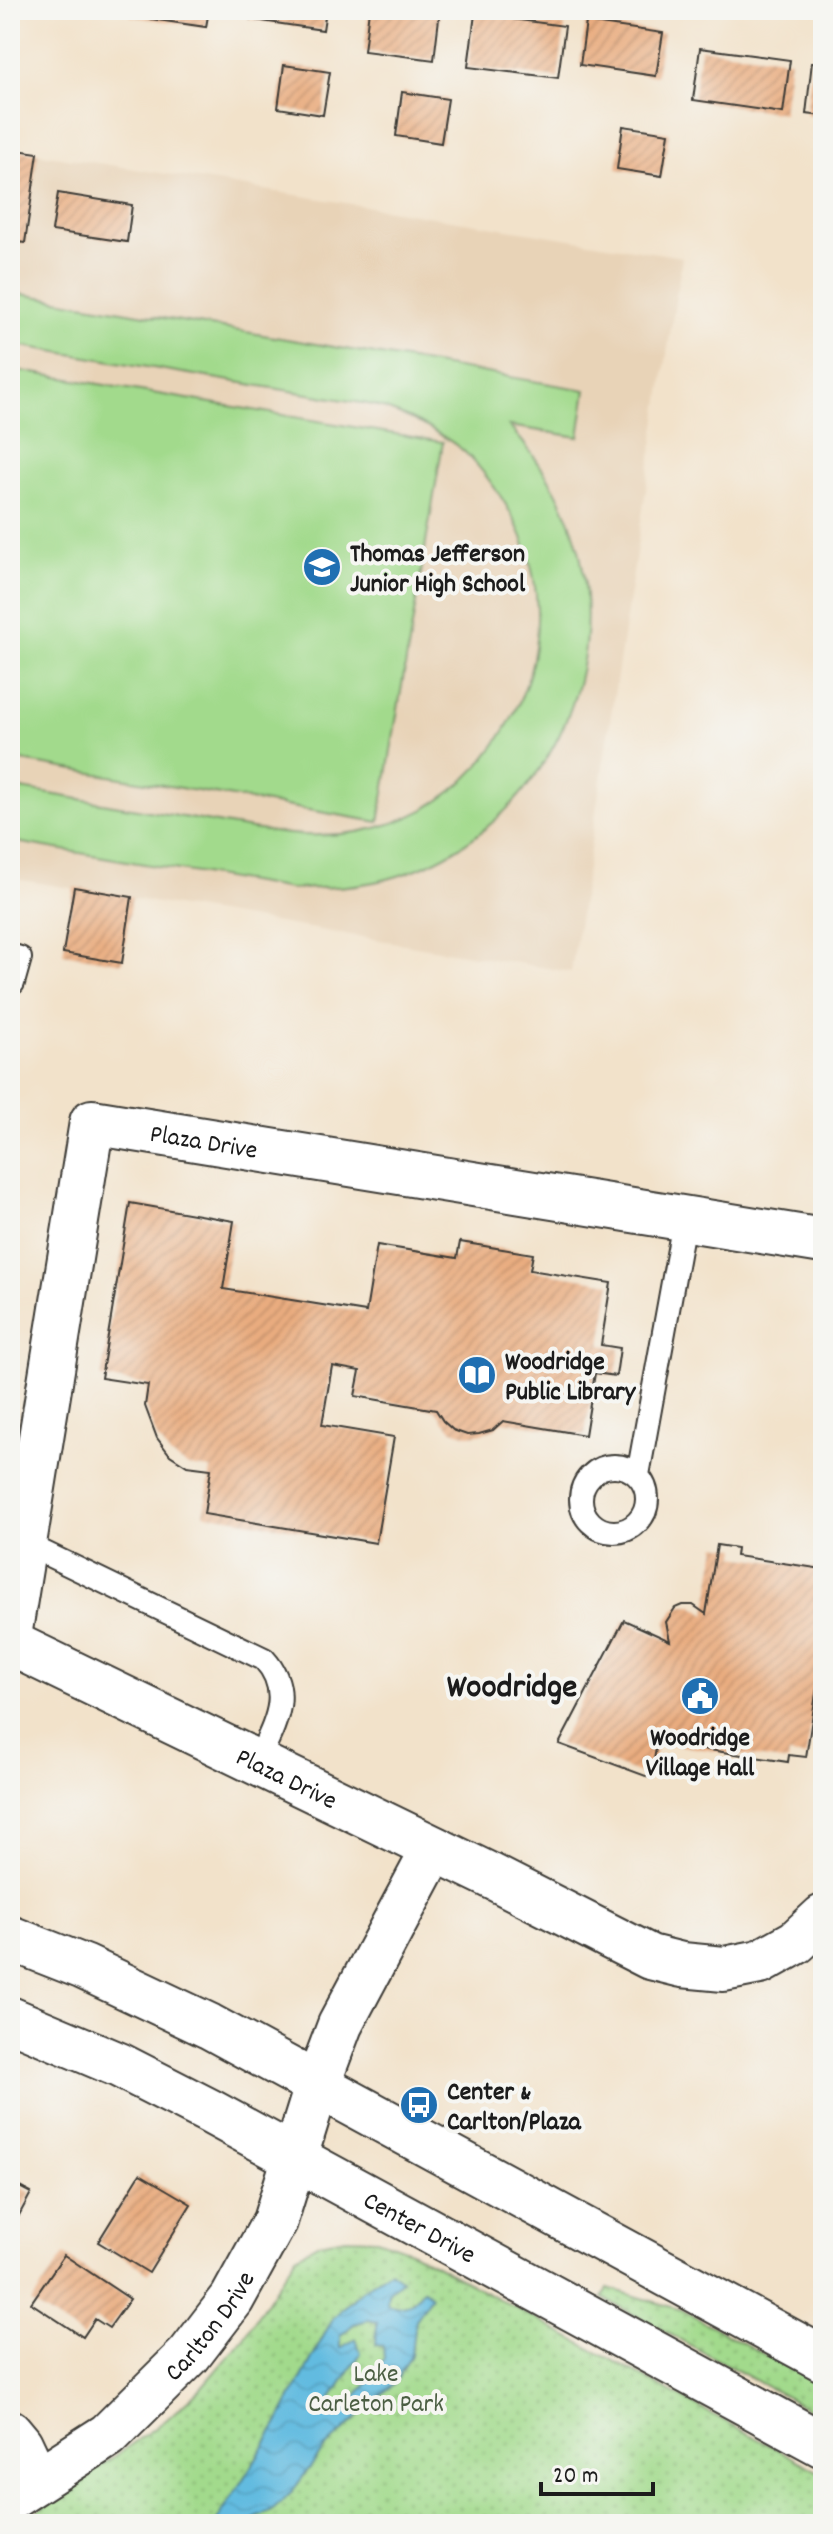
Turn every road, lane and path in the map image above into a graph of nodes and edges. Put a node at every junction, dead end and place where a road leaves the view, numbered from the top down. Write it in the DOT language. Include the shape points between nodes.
graph roads {
  1 [pos="10,955"];
  2 [pos="13,983"];
  3 [pos="685,1216"];
  4 [pos="823,1241"];
  5 [pos="638,1475"];
  6 [pos="24,1543"];
  7 [pos="10,1630"];
  8 [pos="10,1643"];
  9 [pos="256,1765"];
  10 [pos="434,1849"];
  11 [pos="823,1917"];
  12 [pos="10,1938"];
  13 [pos="10,2019"];
  14 [pos="317,2086"];
  15 [pos="295,2157"];
  16 [pos="823,2359"];
  17 [pos="10,2432"];
  18 [pos="823,2445"];
  19 [pos="23,2489"];
  1 -- 2 [label="lane" via="20,958"];
  3 -- 4 [label="street, Plaza Drive"];
  3 -- 5 [label="lane"];
  3 -- 6 [label="street, Plaza Drive" via="92,1122"];
  6 -- 7 [label="street, Plaza Drive"];
  6 -- 9 [label="lane" via="264,1659 276,1671 281,1702"];
  8 -- 9 [label="street, Plaza Drive"];
  9 -- 10 [label="street, Plaza Drive"];
  10 -- 11 [label="street, Plaza Drive" via="650,1957 682,1965 724,1969 760,1962 796,1942"];
  10 -- 14 [label="street" via="340,2025"];
  12 -- 14 [label="street" via="141,1993"];
  13 -- 15 [label="street, Center Drive" via="119,2065"];
  14 -- 15 [label="street, Carlton Drive"];
  14 -- 16 [label="street"];
  15 -- 18 [label="street, Center Drive"];
  15 -- 19 [label="street, Carlton Drive" via="275,2221 232,2299 189,2355 108,2435"];
  17 -- 19 [label="street" via="20,2444"];
}
